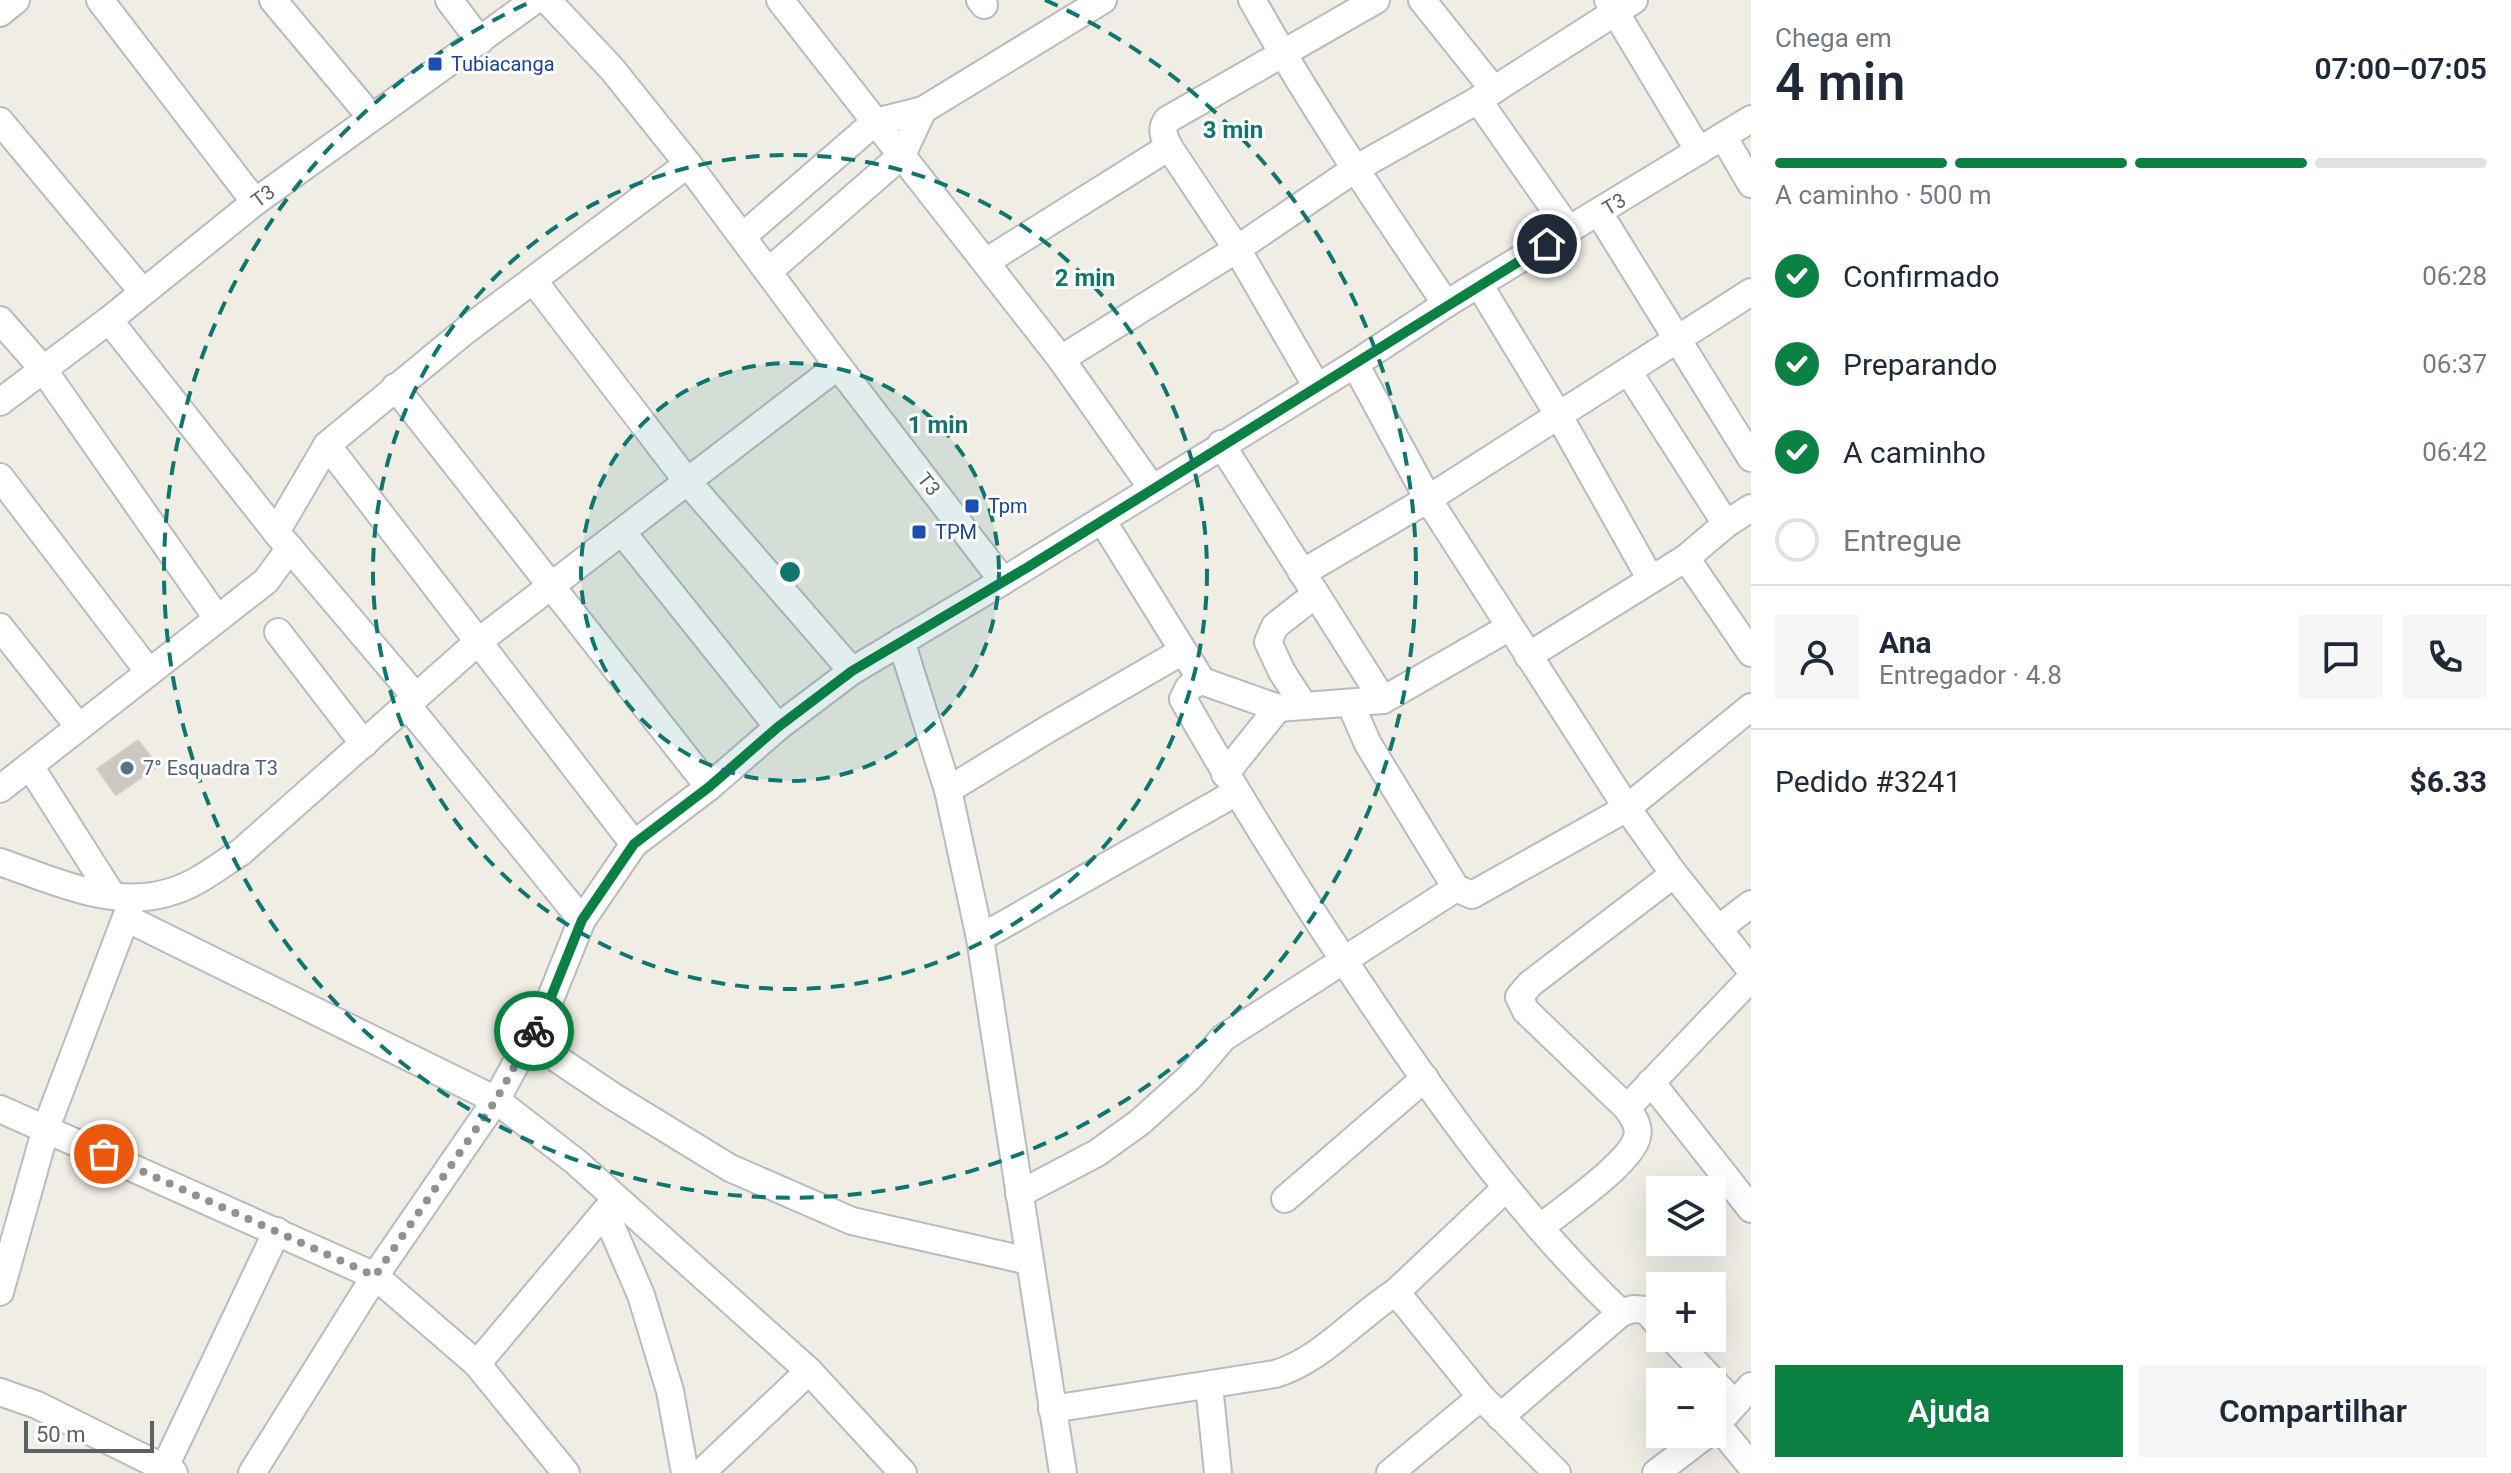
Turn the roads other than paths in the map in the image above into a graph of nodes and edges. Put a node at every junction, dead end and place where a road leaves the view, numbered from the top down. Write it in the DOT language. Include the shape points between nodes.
graph roads {
  1 [pos="16,0"];
  2 [pos="100,0"];
  3 [pos="273,0"];
  4 [pos="449,0"];
  5 [pos="535,0"];
  6 [pos="547,0"];
  7 [pos="1103,0"];
  8 [pos="1252,0"];
  9 [pos="1376,0"];
  10 [pos="1422,0"];
  11 [pos="786,2"];
  12 [pos="1619,4"];
  13 [pos="0,13"];
  14 [pos="480,41"];
  15 [pos="1282,52"];
  16 [pos="1486,95"];
  17 [pos="923,110"];
  18 [pos="371,117"];
  19 [pos="1751,119"];
  20 [pos="0,121"];
  21 [pos="875,122"];
  22 [pos="1723,136"];
  23 [pos="1169,147"];
  24 [pos="1699,151"];
  25 [pos="902,155"];
  26 [pos="688,164"];
  27 [pos="1355,169"];
  28 [pos="1751,184"];
  29 [pos="255,202"];
  30 [pos="1599,213"];
  31 [pos="1569,230"];
  32 [pos="743,236"];
  33 [pos="1237,249"];
  34 [pos="987,261"];
  35 [pos="769,271"];
  36 [pos="533,280"];
  37 [pos="1480,286"];
  38 [pos="142,291"];
  39 [pos="1751,292"];
  40 [pos="1446,304"];
  41 [pos="0,320"];
  42 [pos="109,320"];
  43 [pos="1678,338"];
  44 [pos="1061,359"];
  45 [pos="1355,364"];
  46 [pos="838,366"];
  47 [pos="43,369"];
  48 [pos="1628,371"];
  49 [pos="395,387"];
  50 [pos="1317,387"];
  51 [pos="0,402"];
  52 [pos="1559,416"];
  53 [pos="1221,444"];
  54 [pos="327,445"];
  55 [pos="1751,458"];
  56 [pos="0,477"];
  57 [pos="687,481"];
  58 [pos="1152,488"];
  59 [pos="1428,499"];
  60 [pos="1751,508"];
  61 [pos="1102,520"];
  62 [pos="1726,524"];
  63 [pos="622,532"];
  64 [pos="283,540"];
  65 [pos="1686,558"];
  66 [pos="1650,578"];
  67 [pos="1003,581"];
  68 [pos="1309,583"];
  69 [pos="552,586"];
  70 [pos="217,618"];
  71 [pos="0,627"];
  72 [pos="1510,627"];
  73 [pos="278,632"];
  74 [pos="479,641"];
  75 [pos="901,641"];
  76 [pos="1181,652"];
  77 [pos="1751,653"];
  78 [pos="1528,656"];
  79 [pos="852,671"];
  80 [pos="149,672"];
  81 [pos="1202,681"];
  82 [pos="1383,700"];
  83 [pos="412,701"];
  84 [pos="1350,703"];
  85 [pos="1291,707"];
  86 [pos="1748,715"];
  87 [pos="79,727"];
  88 [pos="778,727"];
  89 [pos="364,744"];
  90 [pos="10,776"];
  91 [pos="1230,783"];
  92 [pos="709,787"];
  93 [pos="948,790"];
  94 [pos="1627,808"];
  95 [pos="634,844"];
  96 [pos="0,862"];
  97 [pos="1674,874"];
  98 [pos="1456,888"];
  99 [pos="124,904"];
  100 [pos="1751,904"];
  101 [pos="582,920"];
  102 [pos="1718,929"];
  103 [pos="980,938"];
  104 [pos="1343,960"];
  105 [pos="1751,970"];
  106 [pos="1751,978"];
  107 [pos="529,1040"];
  108 [pos="1425,1078"];
  109 [pos="1651,1082"];
  110 [pos="496,1100"];
  111 [pos="1627,1108"];
  112 [pos="0,1109"];
  113 [pos="46,1128"];
  114 [pos="1506,1188"];
  115 [pos="1019,1194"];
  116 [pos="1747,1195"];
  117 [pos="1285,1199"];
  118 [pos="611,1205"];
  119 [pos="1541,1227"];
  120 [pos="277,1231"];
  121 [pos="1029,1261"];
  122 [pos="375,1276"];
  123 [pos="0,1292"];
  124 [pos="1396,1292"];
  125 [pos="1646,1310"];
  126 [pos="1621,1313"];
  127 [pos="1689,1352"];
  128 [pos="477,1364"];
  129 [pos="809,1371"];
  130 [pos="1209,1385"];
  131 [pos="0,1392"];
  132 [pos="1743,1395"];
  133 [pos="1481,1397"];
  134 [pos="1052,1409"];
  135 [pos="1726,1414"];
  136 [pos="1500,1417"];
  137 [pos="1726,1443"];
  138 [pos="1689,1448"];
  139 [pos="1751,1466"];
  140 [pos="166,1471"];
  141 [pos="252,1473"];
  142 [pos="566,1473"];
  143 [pos="685,1473"];
  144 [pos="701,1473"];
  145 [pos="903,1473"];
  146 [pos="1063,1473"];
  147 [pos="1218,1473"];
  148 [pos="1390,1473"];
  149 [pos="1557,1473"];
  150 [pos="1656,1473"];
  1 -- 13 [label="street"];
  2 -- 29 [label="street"];
  3 -- 18 [label="street"];
  4 -- 14 [label="street"];
  5 -- 14 [label="street, T3"];
  6 -- 26 [label="street, T3" via="612,69"];
  7 -- 17 [label="street"];
  8 -- 15 [label="street"];
  9 -- 15 [label="street"];
  10 -- 16 [label="street"];
  11 -- 21 [label="street"];
  12 -- 16 [label="street"];
  12 -- 24 [label="street"];
  14 -- 18 [label="street, T3"];
  15 -- 23 [label="street" via="1167,120 1163,134"];
  15 -- 27 [label="street"];
  16 -- 27 [label="street"];
  16 -- 31 [label="street"];
  17 -- 21 [label="street"];
  17 -- 25 [label="street"];
  18 -- 29 [label="street, T3"];
  19 -- 22 [label="street, T3"];
  20 -- 38 [label="street"];
  21 -- 25 [label="street"];
  21 -- 32 [label="street"];
  22 -- 24 [label="street, T3"];
  22 -- 28 [label="street"];
  23 -- 33 [label="street"];
  23 -- 34 [label="street"];
  24 -- 30 [label="street, T3"];
  25 -- 34 [label="street"];
  25 -- 35 [label="street"];
  26 -- 32 [label="street, T3"];
  26 -- 36 [label="street"];
  27 -- 33 [label="street"];
  27 -- 40 [label="street"];
  29 -- 38 [label="street, T3"];
  30 -- 31 [label="street, T3"];
  30 -- 43 [label="street"];
  31 -- 37 [label="street, T3"];
  32 -- 35 [label="street, T3"];
  33 -- 44 [label="street"];
  33 -- 50 [label="street"];
  34 -- 44 [label="street"];
  35 -- 46 [label="street, T3"];
  36 -- 49 [label="street"];
  36 -- 57 [label="street"];
  37 -- 40 [label="street, T3"];
  37 -- 52 [label="street"];
  38 -- 42 [label="street, T3"];
  39 -- 43 [label="street"];
  40 -- 45 [label="street, T3"];
  41 -- 47 [label="street"];
  42 -- 47 [label="street, T3"];
  42 -- 64 [label="street"];
  43 -- 48 [label="street"];
  43 -- 55 [label="street"];
  44 -- 58 [label="street"];
  45 -- 50 [label="street, T3"];
  45 -- 59 [label="street"];
  46 -- 57 [label="street"];
  46 -- 67 [label="street, T3"];
  47 -- 51 [label="street, T3"];
  47 -- 70 [label="street"];
  48 -- 52 [label="street"];
  48 -- 62 [label="street"];
  49 -- 54 [label="street"];
  49 -- 69 [label="street"];
  50 -- 53 [label="street, T3"];
  52 -- 59 [label="street"];
  52 -- 66 [label="street"];
  53 -- 58 [label="street, T3"];
  53 -- 68 [label="street"];
  54 -- 64 [label="street"];
  54 -- 74 [label="street"];
  56 -- 80 [label="street"];
  57 -- 63 [label="street"];
  57 -- 79 [label="street"];
  58 -- 61 [label="street, T3"];
  59 -- 68 [label="street"];
  59 -- 72 [label="street"];
  60 -- 62 [label="street"];
  61 -- 67 [label="street, T3"];
  61 -- 76 [label="street"];
  62 -- 65 [label="street"];
  63 -- 69 [label="street"];
  63 -- 88 [label="street"];
  64 -- 70 [label="street" via="266,581"];
  64 -- 83 [label="street"];
  65 -- 66 [label="street"];
  65 -- 77 [label="street"];
  66 -- 78 [label="street"];
  67 -- 75 [label="street"];
  68 -- 82 [label="street"];
  68 -- 85 [label="street" via="1268,642"];
  69 -- 74 [label="street"];
  69 -- 92 [label="street"];
  70 -- 80 [label="street"];
  71 -- 87 [label="street"];
  72 -- 78 [label="street"];
  72 -- 82 [label="street"];
  73 -- 89 [label="street"];
  74 -- 83 [label="street"];
  74 -- 95 [label="street"];
  75 -- 79 [label="street"];
  75 -- 93 [label="street"];
  76 -- 81 [label="street"];
  76 -- 93 [label="street"];
  78 -- 94 [label="street"];
  79 -- 88 [label="street"];
  80 -- 87 [label="street"];
  81 -- 85 [label="street"];
  81 -- 91 [label="street" via="1189,687 1183,699"];
  82 -- 84 [label="street"];
  83 -- 89 [label="street"];
  83 -- 101 [label="street"];
  84 -- 85 [label="street"];
  84 -- 98 [label="street" via="1368,744"];
  85 -- 91 [label="street"];
  86 -- 94 [label="street"];
  87 -- 90 [label="street"];
  88 -- 92 [label="street"];
  89 -- 99 [label="street" via="241,852 202,878"];
  90 -- 99 [label="street"];
  91 -- 103 [label="street"];
  91 -- 104 [label="street"];
  92 -- 95 [label="street"];
  93 -- 103 [label="street"];
  94 -- 97 [label="street"];
  94 -- 98 [label="street" via="1472,895"];
  95 -- 101 [label="street"];
  96 -- 99 [label="street"];
  97 -- 102 [label="street"];
  97 -- 111 [label="street" via="1519,997 1526,1011"];
  98 -- 104 [label="street"];
  99 -- 110 [label="street"];
  99 -- 113 [label="street"];
  100 -- 102 [label="street"];
  101 -- 107 [label="street"];
  102 -- 105 [label="street"];
  103 -- 115 [label="street"];
  104 -- 108 [label="street"];
  104 -- 115 [label="street" via="1223,1038 1140,1122 1097,1153"];
  106 -- 109 [label="street"];
  107 -- 110 [label="street"];
  107 -- 121 [label="street" via="730,1168 852,1221"];
  108 -- 114 [label="street"];
  108 -- 117 [label="street"];
  109 -- 111 [label="street"];
  109 -- 116 [label="street"];
  110 -- 118 [label="street" via="576,1162"];
  110 -- 122 [label="street"];
  111 -- 119 [label="street" via="1637,1122 1637,1137 1627,1155"];
  112 -- 113 [label="street"];
  113 -- 120 [label="street"];
  113 -- 123 [label="street"];
  114 -- 119 [label="street"];
  114 -- 124 [label="street"];
  115 -- 121 [label="street"];
  118 -- 128 [label="street"];
  118 -- 129 [label="street"];
  118 -- 143 [label="street" via="670,1391"];
  119 -- 126 [label="street"];
  120 -- 122 [label="street"];
  120 -- 140 [label="street"];
  121 -- 134 [label="street"];
  122 -- 128 [label="street"];
  122 -- 141 [label="street"];
  124 -- 130 [label="street" via="1296,1368"];
  124 -- 133 [label="street"];
  125 -- 126 [label="street"];
  126 -- 136 [label="street"];
  127 -- 132 [label="street"];
  128 -- 142 [label="street"];
  129 -- 144 [label="street"];
  129 -- 145 [label="street"];
  130 -- 134 [label="street"];
  130 -- 147 [label="street"];
  131 -- 140 [label="street" via="37,1405"];
  132 -- 135 [label="street"];
  133 -- 136 [label="street"];
  133 -- 148 [label="street"];
  134 -- 146 [label="street"];
  136 -- 149 [label="street"];
  137 -- 139 [label="street"];
  138 -- 150 [label="street"];
}
